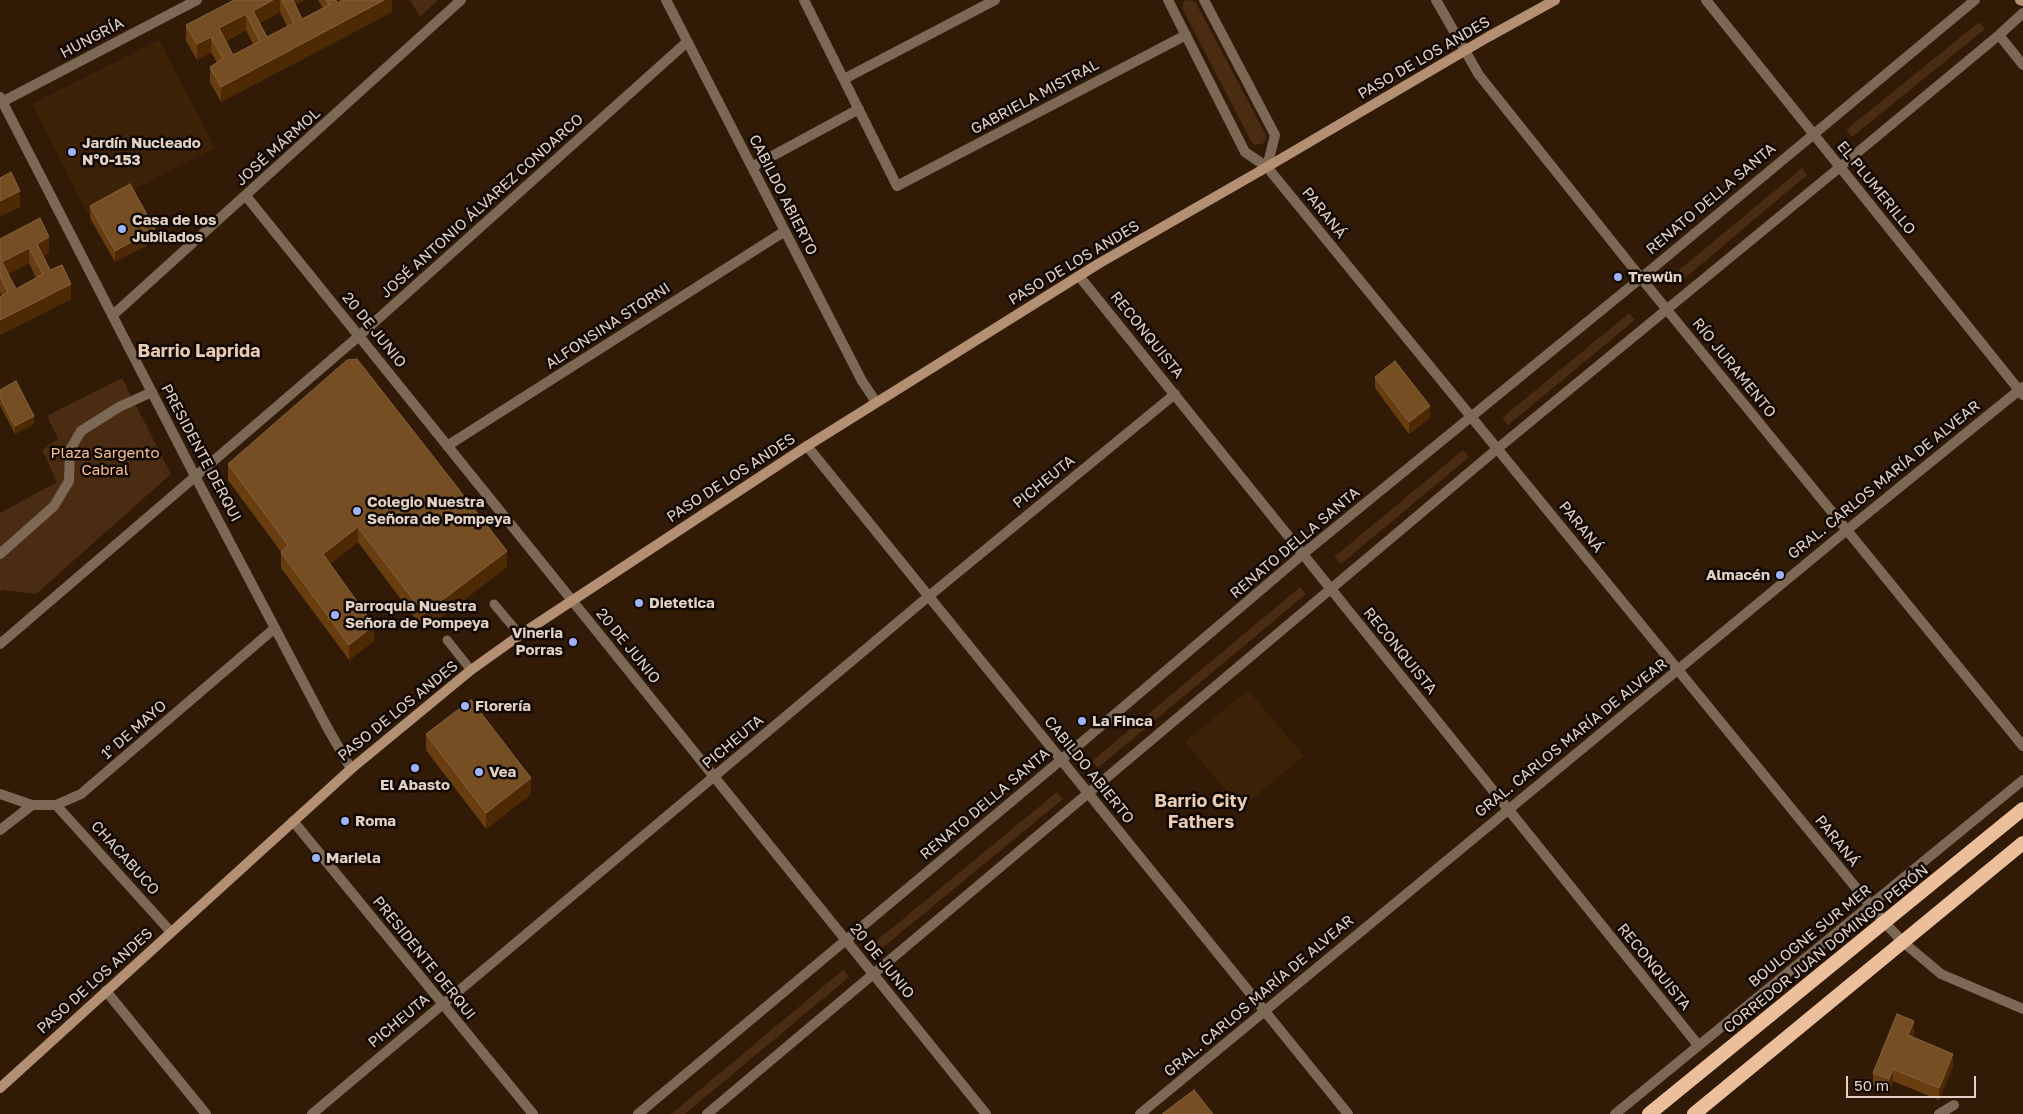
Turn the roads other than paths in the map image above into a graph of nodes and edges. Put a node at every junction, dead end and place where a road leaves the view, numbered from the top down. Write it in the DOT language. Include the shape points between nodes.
graph roads {
  1 [pos="197,0"];
  2 [pos="461,0"];
  3 [pos="666,0"];
  4 [pos="804,0"];
  5 [pos="995,0"];
  6 [pos="1168,0"];
  7 [pos="1204,0"];
  8 [pos="1436,0"];
  9 [pos="1555,0"];
  10 [pos="1706,0"];
  11 [pos="1975,0"];
  12 [pos="2023,13"];
  13 [pos="1186,35"];
  14 [pos="1999,36"];
  15 [pos="687,42"];
  16 [pos="1464,51"];
  17 [pos="2023,65"];
  18 [pos="844,79"];
  19 [pos="1,101"];
  20 [pos="859,109"];
  21 [pos="1814,134"];
  22 [pos="752,167"];
  23 [pos="1267,167"];
  24 [pos="1840,167"];
  25 [pos="246,196"];
  26 [pos="785,231"];
  27 [pos="1079,276"];
  28 [pos="1640,278"];
  29 [pos="1666,309"];
  30 [pos="113,316"];
  31 [pos="359,336"];
  32 [pos="2022,390"];
  33 [pos="152,392"];
  34 [pos="1175,394"];
  35 [pos="876,402"];
  36 [pos="1471,417"];
  37 [pos="447,446"];
  38 [pos="808,446"];
  39 [pos="1497,449"];
  40 [pos="196,478"];
  41 [pos="1847,530"];
  42 [pos="0,554"];
  43 [pos="1303,554"];
  44 [pos="1332,590"];
  45 [pos="929,596"];
  46 [pos="572,600"];
  47 [pos="494,604"];
  48 [pos="275,628"];
  49 [pos="520,635"];
  50 [pos="447,640"];
  51 [pos="0,644"];
  52 [pos="471,670"];
  53 [pos="1678,670"];
  54 [pos="2023,746"];
  55 [pos="1062,760"];
  56 [pos="351,769"];
  57 [pos="715,778"];
  58 [pos="2023,780"];
  59 [pos="1088,793"];
  60 [pos="0,794"];
  61 [pos="32,805"];
  62 [pos="56,805"];
  63 [pos="1508,809"];
  64 [pos="2023,809"];
  65 [pos="293,820"];
  66 [pos="0,830"];
  67 [pos="2023,843"];
  68 [pos="1871,906"];
  69 [pos="1884,922"];
  70 [pos="171,932"];
  71 [pos="846,940"];
  72 [pos="1903,942"];
  73 [pos="874,975"];
  74 [pos="106,991"];
  75 [pos="443,1004"];
  76 [pos="2023,1008"];
  77 [pos="1265,1011"];
  78 [pos="1698,1045"];
  79 [pos="1,1084"];
  80 [pos="1954,1105"];
  81 [pos="206,1114"];
  82 [pos="312,1114"];
  83 [pos="533,1114"];
  84 [pos="638,1114"];
  85 [pos="707,1114"];
  86 [pos="986,1114"];
  87 [pos="1140,1114"];
  88 [pos="1348,1114"];
  89 [pos="1615,1114"];
  90 [pos="1649,1114"];
  91 [pos="1694,1114"];
  92 [pos="1939,1114"];
  1 -- 19 [label="street, HUNGRÍA"];
  2 -- 25 [label="street, JOSÉ MÁRMOL"];
  3 -- 15 [label="street, CABILDO ABIERTO"];
  4 -- 18 [label="street"];
  5 -- 18 [label="street"];
  6 -- 13 [label="street, PARANÁ"];
  7 -- 23 [label="street" via="1275,135"];
  8 -- 16 [label="street, RÍO JURAMENTO"];
  9 -- 16 [label="main road, PASO DE LOS ANDES"];
  10 -- 21 [label="street, EL PLUMERILLO"];
  11 -- 21 [label="street, RENATO DELLA SANTA"];
  12 -- 14 [label="street"];
  13 -- 20 [label="street, GABRIELA MISTRAL" via="897,186"];
  13 -- 23 [label="street, PARANÁ" via="1245,152"];
  14 -- 17 [label="street"];
  14 -- 24 [label="street"];
  15 -- 22 [label="street, CABILDO ABIERTO"];
  15 -- 31 [label="street, JOSÉ ANTONIO ÁLVAREZ CONDARCO"];
  16 -- 23 [label="main road, PASO DE LOS ANDES"];
  16 -- 28 [label="street, RÍO JURAMENTO" via="1479,75"];
  18 -- 20 [label="street"];
  19 -- 30 [label="street, PRESIDENTE DERQUI"];
  20 -- 22 [label="street"];
  21 -- 24 [label="street, EL PLUMERILLO"];
  21 -- 28 [label="street, RENATO DELLA SANTA"];
  22 -- 26 [label="street, CABILDO ABIERTO"];
  23 -- 27 [label="main road, PASO DE LOS ANDES"];
  23 -- 36 [label="street, PARANÁ"];
  24 -- 29 [label="street"];
  24 -- 32 [label="street, EL PLUMERILLO"];
  25 -- 30 [label="street, JOSÉ MÁRMOL"];
  25 -- 31 [label="street, 20 DE JUNIO"];
  26 -- 35 [label="street, CABILDO ABIERTO"];
  26 -- 37 [label="street, ALFONSINA STORNI"];
  27 -- 34 [label="street, RECONQUISTA"];
  27 -- 35 [label="main road, PASO DE LOS ANDES"];
  28 -- 29 [label="street, RÍO JURAMENTO"];
  28 -- 36 [label="street, RENATO DELLA SANTA"];
  29 -- 39 [label="street"];
  29 -- 41 [label="street, RÍO JURAMENTO"];
  30 -- 33 [label="street, PRESIDENTE DERQUI"];
  31 -- 37 [label="street, 20 DE JUNIO"];
  31 -- 40 [label="street, JOSÉ ANTONIO ÁLVAREZ CONDARCO"];
  32 -- 41 [label="street, GRAL. CARLOS MARÍA DE ALVEAR"];
  33 -- 40 [label="street, PRESIDENTE DERQUI"];
  33 -- 42 [label="street" via="119,407 81,432 70,450 69,481 54,506"];
  34 -- 43 [label="street, RECONQUISTA"];
  34 -- 45 [label="street, PICHEUTA"];
  35 -- 38 [label="main road, PASO DE LOS ANDES"];
  36 -- 39 [label="street, PARANÁ"];
  36 -- 43 [label="street, RENATO DELLA SANTA"];
  37 -- 46 [label="street, 20 DE JUNIO"];
  38 -- 45 [label="street, CABILDO ABIERTO"];
  38 -- 46 [label="main road, PASO DE LOS ANDES"];
  39 -- 44 [label="street"];
  39 -- 53 [label="street, PARANÁ"];
  40 -- 48 [label="street, PRESIDENTE DERQUI"];
  40 -- 51 [label="street, JOSÉ ANTONIO ÁLVAREZ CONDARCO"];
  41 -- 53 [label="street, GRAL. CARLOS MARÍA DE ALVEAR"];
  41 -- 54 [label="street, RÍO JURAMENTO"];
  43 -- 44 [label="street, RECONQUISTA"];
  43 -- 55 [label="street, RENATO DELLA SANTA"];
  44 -- 59 [label="street"];
  44 -- 63 [label="street, RECONQUISTA"];
  45 -- 55 [label="street, CABILDO ABIERTO"];
  45 -- 57 [label="street, PICHEUTA"];
  46 -- 49 [label="main road, PASO DE LOS ANDES"];
  46 -- 57 [label="street, 20 DE JUNIO"];
  47 -- 49 [label="lane"];
  48 -- 56 [label="street, PRESIDENTE DERQUI"];
  48 -- 62 [label="street, 1° DE MAYO" via="88,789"];
  49 -- 52 [label="main road, PASO DE LOS ANDES"];
  50 -- 52 [label="lane"];
  52 -- 56 [label="main road, PASO DE LOS ANDES"];
  53 -- 63 [label="street, GRAL. CARLOS MARÍA DE ALVEAR"];
  53 -- 68 [label="street, PARANÁ"];
  55 -- 59 [label="street, CABILDO ABIERTO"];
  55 -- 71 [label="street, RENATO DELLA SANTA"];
  56 -- 65 [label="main road, PASO DE LOS ANDES"];
  57 -- 71 [label="street, 20 DE JUNIO"];
  57 -- 75 [label="street, PICHEUTA"];
  58 -- 68 [label="street, BOULOGNE SUR MER"];
  59 -- 73 [label="street"];
  59 -- 77 [label="street, CABILDO ABIERTO"];
  60 -- 61 [label="street"];
  61 -- 62 [label="street, 1° DE MAYO"];
  61 -- 66 [label="street"];
  62 -- 70 [label="street, CHACABUCO"];
  63 -- 77 [label="street, GRAL. CARLOS MARÍA DE ALVEAR"];
  63 -- 78 [label="street, RECONQUISTA"];
  64 -- 69 [label="highway, CORREDOR JUAN DOMINGO PERÓN"];
  65 -- 70 [label="main road, PASO DE LOS ANDES"];
  65 -- 75 [label="street, PRESIDENTE DERQUI"];
  67 -- 72 [label="highway"];
  68 -- 69 [label="street"];
  68 -- 78 [label="street, BOULOGNE SUR MER"];
  69 -- 72 [label="street"];
  69 -- 90 [label="highway, CORREDOR JUAN DOMINGO PERÓN"];
  70 -- 74 [label="main road, PASO DE LOS ANDES"];
  71 -- 73 [label="street, 20 DE JUNIO"];
  71 -- 84 [label="street, RENATO DELLA SANTA"];
  72 -- 76 [label="street" via="1941,974"];
  72 -- 91 [label="highway"];
  73 -- 85 [label="street"];
  73 -- 86 [label="street, 20 DE JUNIO"];
  74 -- 79 [label="main road, PASO DE LOS ANDES"];
  74 -- 81 [label="street"];
  75 -- 82 [label="street, PICHEUTA"];
  75 -- 83 [label="street, PRESIDENTE DERQUI"];
  77 -- 87 [label="street, GRAL. CARLOS MARÍA DE ALVEAR"];
  77 -- 88 [label="street, CABILDO ABIERTO"];
  78 -- 89 [label="street, BOULOGNE SUR MER"];
  80 -- 92 [label="street"];
}
